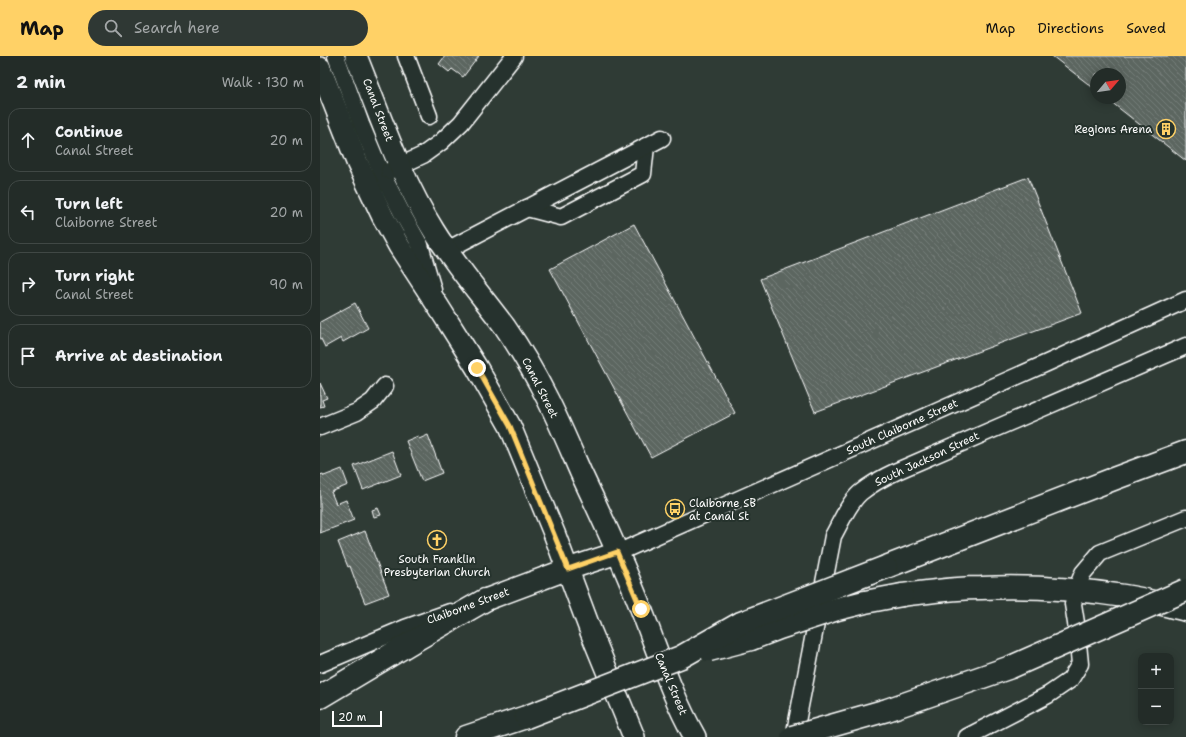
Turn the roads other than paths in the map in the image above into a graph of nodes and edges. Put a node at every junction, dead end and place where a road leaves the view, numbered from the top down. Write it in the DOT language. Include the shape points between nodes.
graph roads {
  1 [pos="336,56"];
  2 [pos="356,56"];
  3 [pos="406,56"];
  4 [pos="514,56"];
  5 [pos="320,68"];
  6 [pos="430,116"];
  7 [pos="662,138"];
  8 [pos="646,146"];
  9 [pos="391,170"];
  10 [pos="528,208"];
  11 [pos="447,250"];
  12 [pos="1186,300"];
  13 [pos="438,306"];
  14 [pos="1186,346"];
  15 [pos="385,386"];
  16 [pos="320,427"];
  17 [pos="1186,452"];
  18 [pos="1186,518"];
  19 [pos="617,552"];
  20 [pos="568,569"];
  21 [pos="1076,590"];
  22 [pos="1186,590"];
  23 [pos="485,600"];
  24 [pos="1186,610"];
  25 [pos="681,657"];
  26 [pos="320,664"];
  27 [pos="320,697"];
  28 [pos="466,737"];
  29 [pos="634,737"];
  30 [pos="695,737"];
  31 [pos="793,737"];
  32 [pos="967,737"];
  1 -- 9 [label="street" via="361,124"];
  2 -- 9 [label="main road, Canal Street"];
  3 -- 6 [label="street"];
  4 -- 9 [label="street" via="461,123 446,137 422,155"];
  5 -- 13 [label="main road" via="382,217"];
  7 -- 8 [label="street"];
  8 -- 10 [label="street"];
  8 -- 10 [label="street" via="643,174 561,217"];
  9 -- 11 [label="main road, Canal Street" via="419,206"];
  9 -- 13 [label="street" via="400,209 420,245"];
  10 -- 11 [label="street"];
  11 -- 19 [label="main road, Canal Street" via="506,329 537,378"];
  12 -- 19 [label="street, South Claiborne Street"];
  13 -- 20 [label="main road" via="510,426"];
  14 -- 31 [label="street, South Jackson Street" via="897,471 859,494 833,536"];
  15 -- 16 [label="street" via="373,401 357,412"];
  17 -- 25 [label="highway, bridge" via="741,623"];
  18 -- 21 [label="street" via="1100,553 1083,573"];
  19 -- 20 [label="main road, Claiborne Street"];
  19 -- 30 [label="main road, Canal Street" via="671,686"];
  20 -- 23 [label="main road, Claiborne Street"];
  20 -- 29 [label="main road"];
  21 -- 24 [label="highway" via="1125,596"];
  21 -- 25 [label="highway, bridge" via="981,588 902,595 865,602 751,639"];
  21 -- 32 [label="street" via="1073,604 1080,664 1070,680 1048,695"];
  22 -- 31 [label="highway, bridge" via="1011,667 887,710"];
  23 -- 26 [label="street, Claiborne Street" via="405,628"];
  23 -- 27 [label="highway"];
  25 -- 28 [label="highway, bridge" via="526,717"];
}
